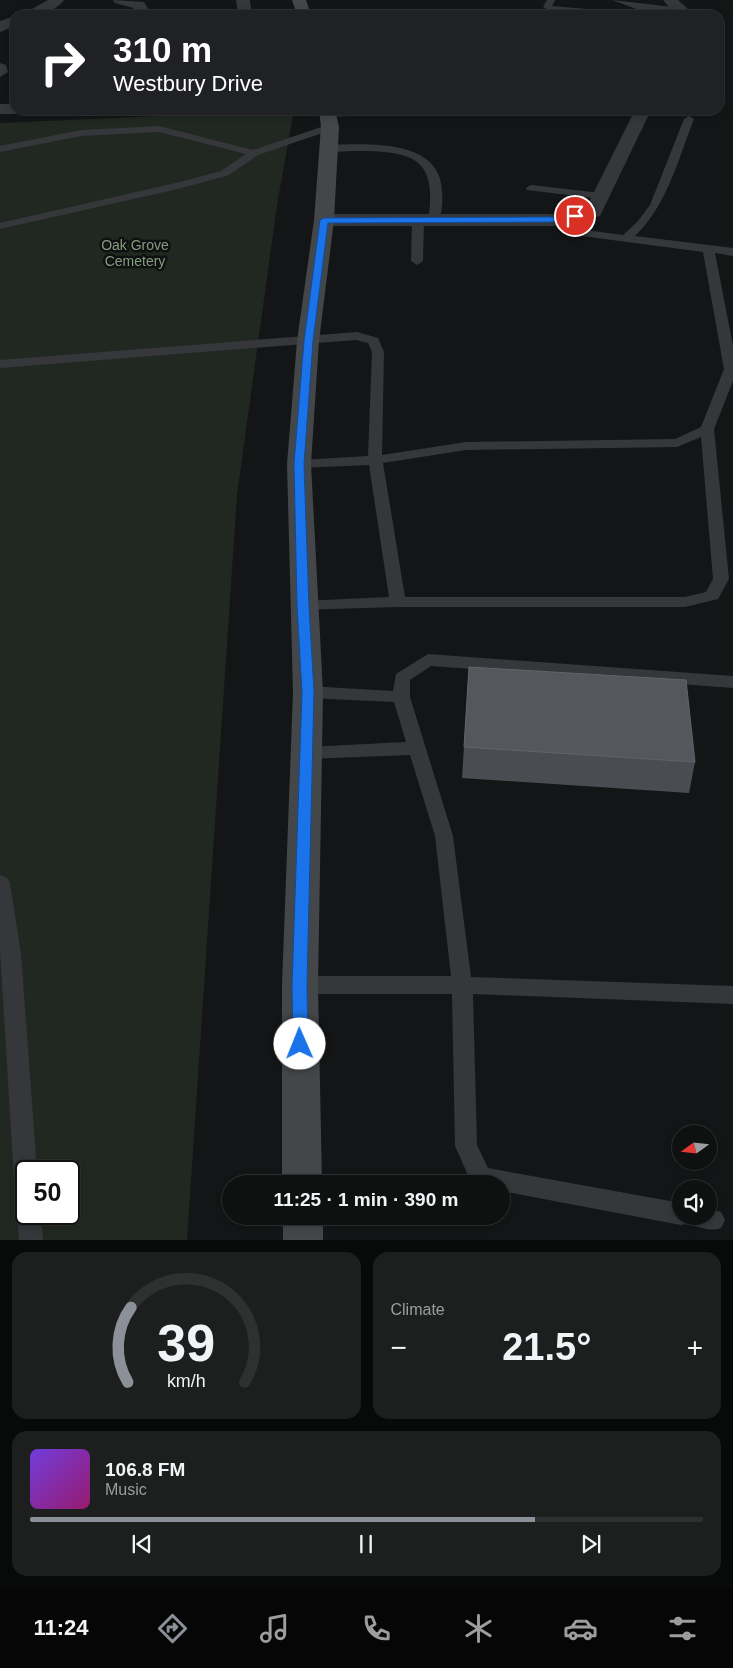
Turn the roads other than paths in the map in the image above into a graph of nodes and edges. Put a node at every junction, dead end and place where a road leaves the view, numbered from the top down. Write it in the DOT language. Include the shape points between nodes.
graph roads {
  1 [pos="57,0"];
  2 [pos="120,0"];
  3 [pos="551,0"];
  4 [pos="670,0"];
  5 [pos="610,1"];
  6 [pos="40,10"];
  7 [pos="142,10"];
  8 [pos="571,10"];
  9 [pos="661,10"];
  10 [pos="680,10"];
  11 [pos="383,115"];
  12 [pos="642,115"];
  13 [pos="689,119"];
  14 [pos="328,125"];
  15 [pos="0,149"];
  16 [pos="254,153"];
  17 [pos="530,188"];
  18 [pos="601,196"];
  19 [pos="324,220"];
  20 [pos="426,220"];
  21 [pos="557,220"];
  22 [pos="0,226"];
  23 [pos="625,239"];
  24 [pos="708,249"];
  25 [pos="733,252"];
  26 [pos="417,261"];
  27 [pos="308,341"];
  28 [pos="0,364"];
  29 [pos="707,430"];
  30 [pos="375,460"];
  31 [pos="299,464"];
  32 [pos="398,602"];
  33 [pos="303,606"];
  34 [pos="733,682"];
  35 [pos="308,692"];
  36 [pos="402,697"];
  37 [pos="417,748"];
  38 [pos="307,753"];
  39 [pos="0,883"];
  40 [pos="300,985"];
  41 [pos="462,985"];
  42 [pos="733,996"];
  43 [pos="25,1160"];
  44 [pos="302,1175"];
  45 [pos="672,1212"];
  46 [pos="29,1225"];
  47 [pos="302,1225"];
  48 [pos="30,1240"];
  49 [pos="303,1240"];
  1 -- 6 [label="street"];
  2 -- 7 [label="street" via="139,5"];
  3 -- 5 [label="lane"];
  3 -- 8 [label="lane" via="547,7"];
  4 -- 10 [label="street"];
  5 -- 9 [label="lane"];
  11 -- 14 [label="lane"];
  12 -- 18 [label="street"];
  13 -- 23 [label="lane" via="655,205 642,224"];
  14 -- 16 [label="lane"];
  14 -- 19 [label="main road"];
  14 -- 20 [label="lane" via="410,154 426,164 433,173 437,188"];
  15 -- 16 [label="lane" via="81,133 159,129"];
  16 -- 22 [label="lane" via="225,173"];
  17 -- 18 [label="lane"];
  18 -- 21 [label="street" via="594,212"];
  19 -- 20 [label="street"];
  19 -- 27 [label="main road"];
  20 -- 21 [label="street"];
  20 -- 26 [label="lane"];
  21 -- 23 [label="lane" via="582,233"];
  23 -- 24 [label="lane"];
  24 -- 25 [label="lane"];
  24 -- 29 [label="lane" via="731,369"];
  27 -- 28 [label="lane"];
  27 -- 30 [label="lane" via="357,336 373,341 378,352"];
  27 -- 31 [label="main road"];
  29 -- 30 [label="lane" via="677,443 466,446"];
  29 -- 32 [label="lane" via="721,579 712,595 685,602"];
  30 -- 31 [label="lane"];
  30 -- 32 [label="lane"];
  31 -- 33 [label="main road"];
  32 -- 33 [label="lane"];
  33 -- 35 [label="main road"];
  34 -- 36 [label="lane" via="428,660 402,678"];
  35 -- 36 [label="lane"];
  35 -- 38 [label="main road"];
  36 -- 37 [label="lane"];
  37 -- 38 [label="lane"];
  37 -- 41 [label="lane" via="444,836"];
  38 -- 40 [label="main road"];
  39 -- 43 [label="lane" via="11,954"];
  40 -- 41 [label="lane"];
  40 -- 44 [label="main road"];
  41 -- 42 [label="lane"];
  41 -- 45 [label="lane" via="466,1146 482,1178"];
  46 -- 48 [label="lane"];
  47 -- 49 [label="main road"];
}
